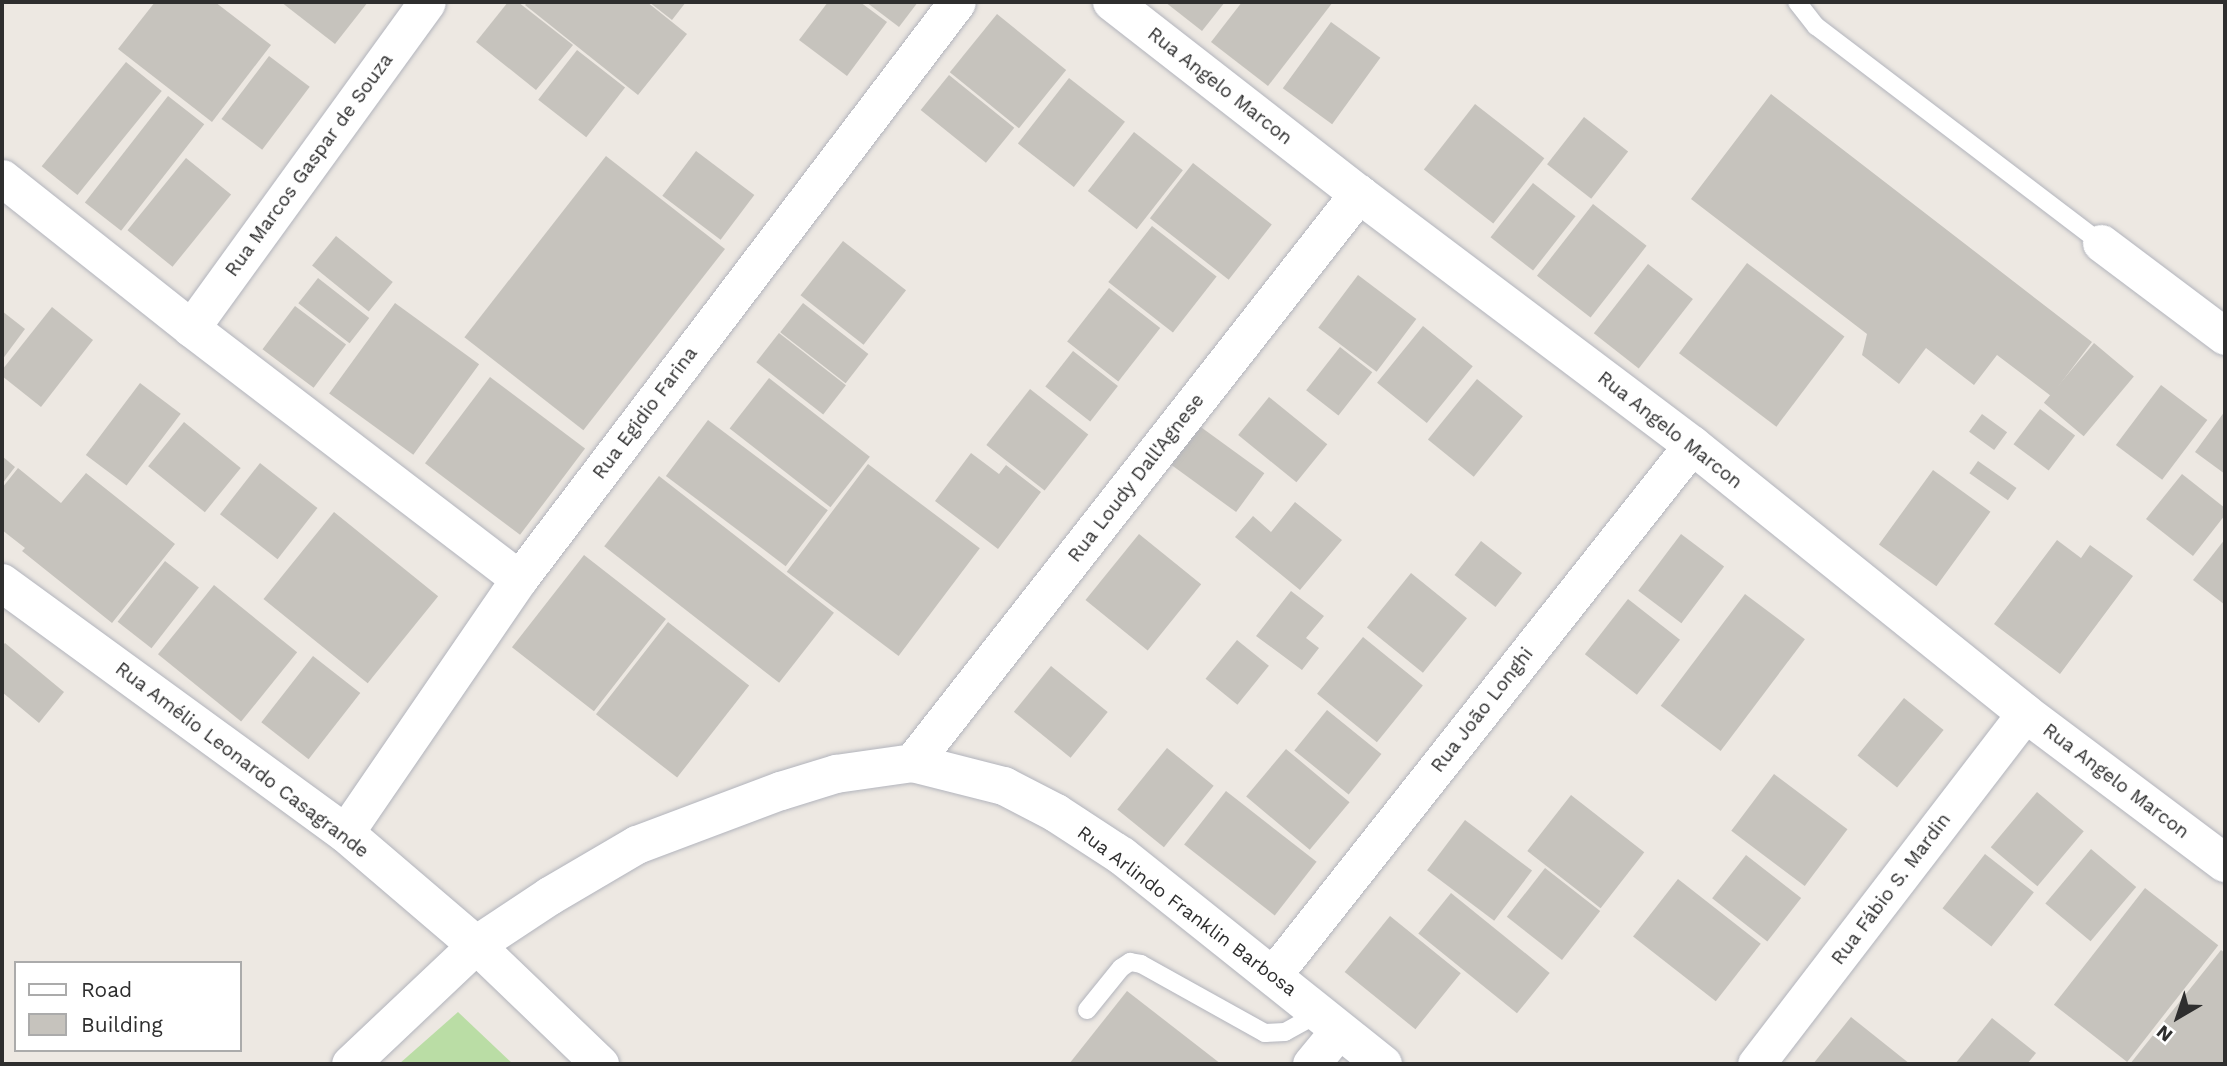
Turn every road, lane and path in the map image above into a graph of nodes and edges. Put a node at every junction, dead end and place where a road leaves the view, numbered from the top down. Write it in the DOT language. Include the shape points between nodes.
graph roads {
  1 [pos="427,2"];
  2 [pos="957,2"];
  3 [pos="1112,2"];
  4 [pos="1797,2"];
  5 [pos="2,178"];
  6 [pos="1359,194"];
  7 [pos="2101,243"];
  8 [pos="191,328"];
  9 [pos="2225,336"];
  10 [pos="1692,445"];
  11 [pos="519,579"];
  12 [pos="2,583"];
  13 [pos="2025,713"];
  14 [pos="913,763"];
  15 [pos="345,833"];
  16 [pos="2225,863"];
  17 [pos="476,945"];
  18 [pos="1273,975"];
  19 [pos="1087,1010"];
  20 [pos="1329,1021"];
  21 [pos="350,1064"];
  22 [pos="600,1064"];
  23 [pos="1311,1064"];
  24 [pos="1383,1064"];
  25 [pos="1756,1064"];
  1 -- 8 [label="street, Rua Marcos Gaspar de Souza"];
  2 -- 11 [label="street, Rua Egidio Farina"];
  3 -- 6 [label="street, Rua Angelo Marcon"];
  4 -- 7 [label="lane" via="1816,26"];
  5 -- 8 [label="street"];
  6 -- 10 [label="street, Rua Angelo Marcon"];
  6 -- 14 [label="street, Rua Loudy Dall'Agnese"];
  7 -- 9 [label="street"];
  8 -- 11 [label="street"];
  10 -- 13 [label="street, Rua Angelo Marcon"];
  10 -- 18 [label="street, Rua João Longhi"];
  11 -- 15 [label="street, Rua Egidio Farina"];
  12 -- 15 [label="street, Rua Amélio Leonardo Casagrande"];
  13 -- 16 [label="street, Rua Angelo Marcon"];
  13 -- 25 [label="street, Rua Fábio S. Mardin"];
  14 -- 17 [label="street, Rua Arlindo Franklin Barbosa" via="836,774 637,845"];
  14 -- 18 [label="street, Rua Arlindo Franklin Barbosa" via="1004,786 1056,813 1122,856"];
  15 -- 17 [label="street, Rua Amélio Leonardo Casagrande"];
  17 -- 21 [label="street"];
  17 -- 22 [label="street"];
  18 -- 20 [label="street, Rua Arlindo Franklin Barbosa"];
  19 -- 20 [label="lane" via="1130,962 1265,1033"];
  20 -- 23 [label="street"];
  20 -- 24 [label="street, Rua Arlindo Franklin Barbosa"];
}
